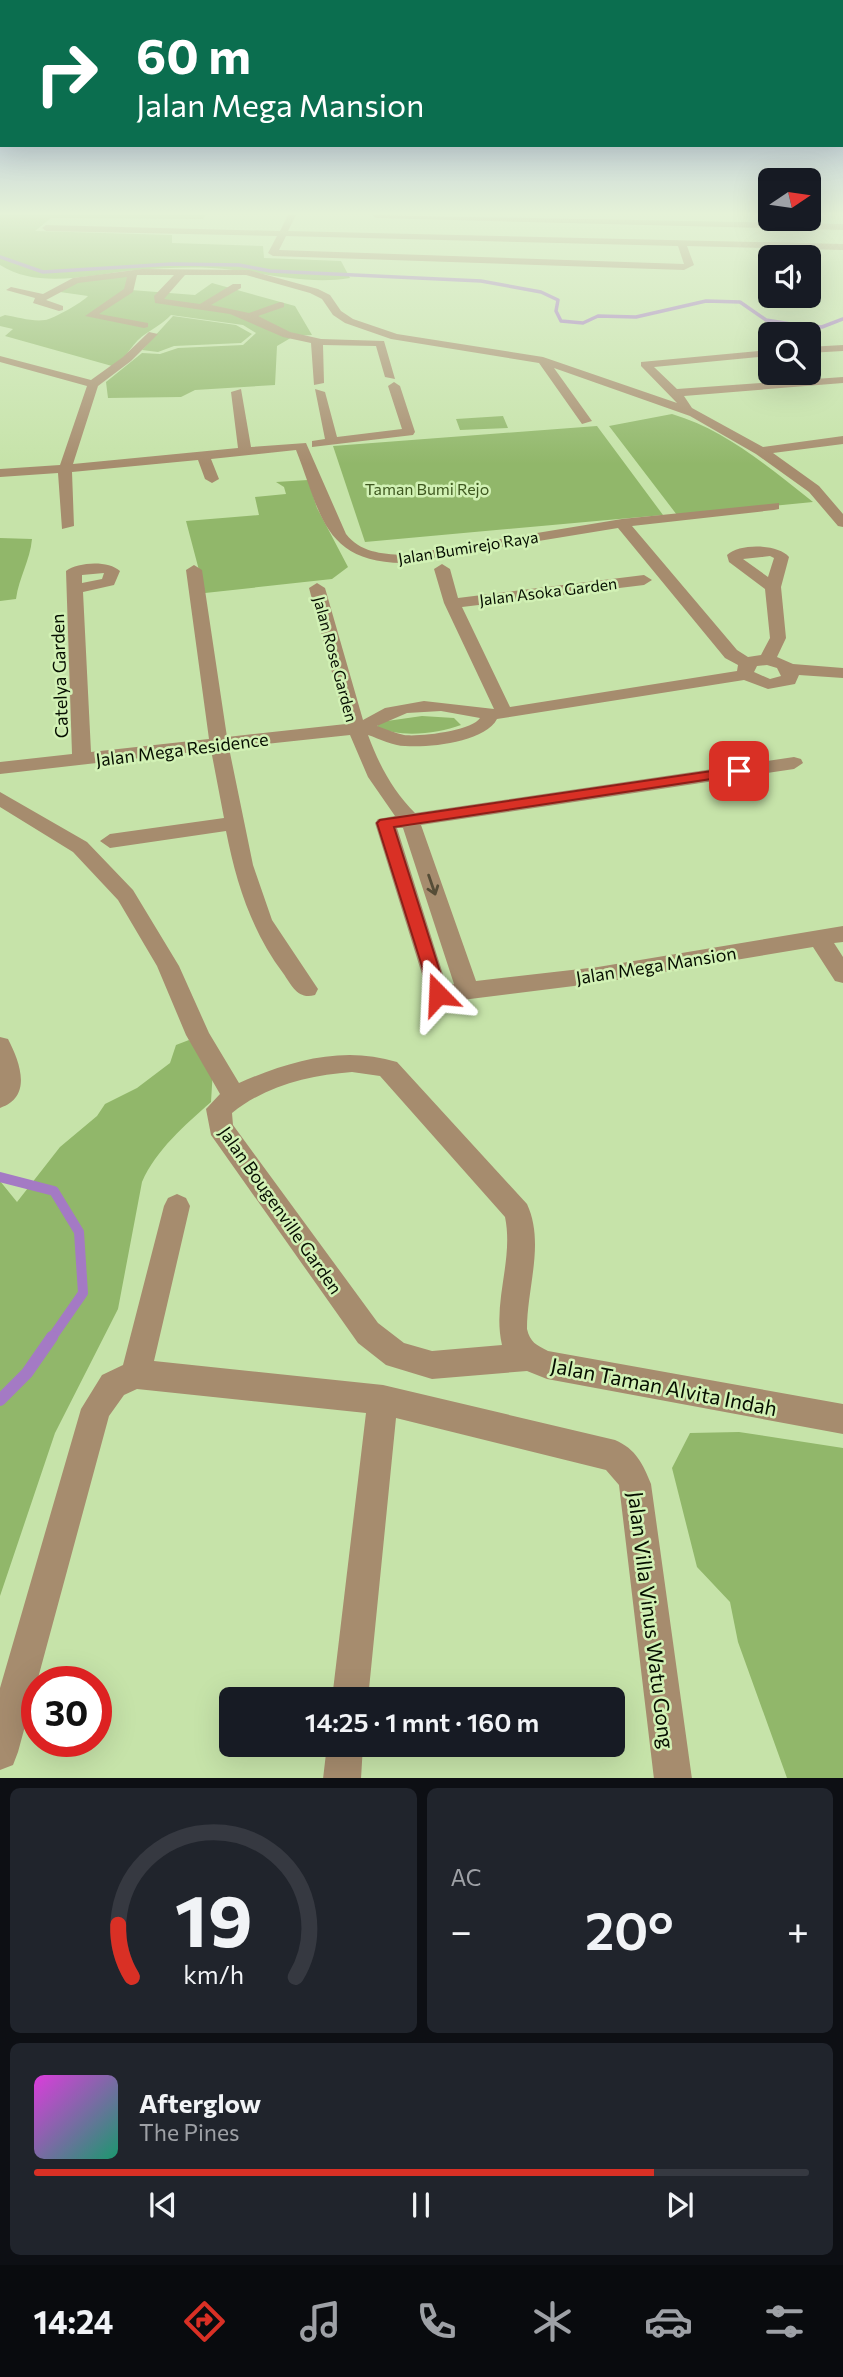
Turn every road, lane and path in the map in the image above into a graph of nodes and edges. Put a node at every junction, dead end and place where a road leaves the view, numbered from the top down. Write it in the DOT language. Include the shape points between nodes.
graph roads {
  1 [pos="42,298"];
  2 [pos="116,298"];
  3 [pos="159,298"];
  4 [pos="216,298"];
  5 [pos="327,298"];
  6 [pos="280,305"];
  7 [pos="201,307"];
  8 [pos="59,308"];
  9 [pos="249,316"];
  10 [pos="144,325"];
  11 [pos="825,333"];
  12 [pos="153,334"];
  13 [pos="395,337"];
  14 [pos="321,342"];
  15 [pos="380,343"];
  16 [pos="843,348"];
  17 [pos="821,349"];
  18 [pos="758,354"];
  19 [pos="0,359"];
  20 [pos="543,360"];
  21 [pos="843,380"];
  22 [pos="93,384"];
  23 [pos="237,392"];
  24 [pos="673,393"];
  25 [pos="694,413"];
  26 [pos="586,421"];
  27 [pos="843,440"];
  28 [pos="331,442"];
  29 [pos="301,446"];
  30 [pos="245,451"];
  31 [pos="761,451"];
  32 [pos="203,455"];
  33 [pos="65,469"];
  34 [pos="0,473"];
  35 [pos="212,479"];
  36 [pos="774,506"];
  37 [pos="622,523"];
  38 [pos="843,523"];
  39 [pos="67,526"];
  40 [pos="442,569"];
  41 [pos="194,570"];
  42 [pos="644,580"];
  43 [pos="773,587"];
  44 [pos="317,588"];
  45 [pos="75,589"];
  46 [pos="452,603"];
  47 [pos="766,660"];
  48 [pos="747,669"];
  49 [pos="789,669"];
  50 [pos="842,675"];
  51 [pos="497,714"];
  52 [pos="359,729"];
  53 [pos="219,746"];
  54 [pos="82,761"];
  55 [pos="794,763"];
  56 [pos="0,768"];
  57 [pos="0,798"];
  58 [pos="397,817"];
  59 [pos="234,822"];
  60 [pos="110,841"];
  61 [pos="843,934"];
  62 [pos="819,938"];
  63 [pos="843,975"];
  64 [pos="307,989"];
  65 [pos="468,990"];
  66 [pos="0,1046"];
  67 [pos="234,1097"];
  68 [pos="0,1098"];
  69 [pos="177,1206"];
  70 [pos="527,1357"];
  71 [pos="136,1374"];
  72 [pos="383,1400"];
  73 [pos="843,1419"];
  74 [pos="352,1687"];
  75 [pos="0,1752"];
  76 [pos="344,1757"];
  77 [pos="342,1778"];
  78 [pos="673,1778"];
  1 -- 8 [label="street" via="36,302"];
  2 -- 10 [label="street" via="90,316"];
  3 -- 7 [label="street"];
  4 -- 7 [label="street"];
  5 -- 13 [label="street" via="349,321"];
  6 -- 9 [label="street"];
  7 -- 9 [label="street"];
  9 -- 14 [label="street" via="287,335"];
  11 -- 16 [label="street"];
  12 -- 22 [label="street"];
  13 -- 15 [label="street"];
  13 -- 20 [label="street"];
  14 -- 15 [label="street"];
  14 -- 28 [label="street" via="315,345 319,387"];
  15 -- 28 [label="street" via="409,432"];
  16 -- 17 [label="street"];
  18 -- 24 [label="street" via="644,365"];
  19 -- 22 [label="street"];
  20 -- 25 [label="street"];
  20 -- 26 [label="street"];
  21 -- 24 [label="street"];
  22 -- 33 [label="street"];
  23 -- 30 [label="street"];
  24 -- 25 [label="street"];
  25 -- 31 [label="street"];
  27 -- 31 [label="street"];
  28 -- 29 [label="street"];
  29 -- 30 [label="street"];
  29 -- 37 [label="street, Jalan Bumirejo Raya" via="346,544 367,554 403,559"];
  30 -- 32 [label="street"];
  31 -- 38 [label="street" via="814,489"];
  32 -- 33 [label="street"];
  32 -- 35 [label="street"];
  33 -- 34 [label="street"];
  33 -- 39 [label="street"];
  36 -- 37 [label="street, Jalan Bumirejo Raya"];
  37 -- 48 [label="street"];
  40 -- 46 [label="street, Jalan Asoka Garden"];
  41 -- 53 [label="street"];
  42 -- 46 [label="street, Jalan Asoka Garden"];
  43 -- 47 [label="street" via="778,638"];
  44 -- 52 [label="street, Jalan Rose Garden"];
  45 -- 54 [label="street, Catelya Garden"];
  46 -- 51 [label="street, Jalan Asoka Garden"];
  47 -- 48 [label="street, Jalan Mega Residence"];
  47 -- 49 [label="street"];
  48 -- 49 [label="street" via="760,683 776,684 789,680"];
  48 -- 51 [label="street, Jalan Mega Residence"];
  49 -- 50 [label="street"];
  51 -- 52 [label="street, Jalan Mega Residence" via="441,705 380,715"];
  51 -- 52 [label="street, Jalan Mega Residence" via="467,734 405,741"];
  52 -- 53 [label="street, Jalan Mega Residence"];
  52 -- 58 [label="street, Jalan Mega Mansion"];
  53 -- 54 [label="street, Jalan Mega Residence"];
  53 -- 59 [label="street"];
  54 -- 56 [label="street, Jalan Mega Residence"];
  55 -- 58 [label="street"];
  57 -- 67 [label="street, Jalan Bougenville Garden" via="79,847 126,895 168,965 198,1035"];
  58 -- 65 [label="street, Jalan Mega Mansion, one-way"];
  58 -- 65 [label="street, Jalan Mega Mansion" via="435,991"];
  59 -- 60 [label="street"];
  59 -- 64 [label="street" via="261,920"];
  61 -- 62 [label="street, Jalan Mega Mansion"];
  62 -- 63 [label="street"];
  62 -- 65 [label="street, Jalan Mega Mansion" via="597,975"];
  66 -- 68 [label="street" via="12,1070 9,1089"];
  67 -- 70 [label="street, Jalan Bougenville Garden" via="219,1109 220,1128 368,1333 396,1355 432,1365"];
  67 -- 70 [label="street, Jalan Taman Alvita Indah" via="269,1082 336,1065 364,1061 388,1069 517,1213 523,1241 514,1316 516,1345"];
  69 -- 71 [label="street"];
  70 -- 73 [label="street, Jalan Taman Alvita Indah" via="547,1365"];
  71 -- 72 [label="street, Jalan Villa Vinus Watu Gong"];
  71 -- 75 [label="street" via="113,1385 96,1409"];
  72 -- 74 [label="street"];
  72 -- 78 [label="street, Jalan Villa Vinus Watu Gong" via="615,1456 628,1469 635,1484"];
  76 -- 77 [label="street"];
}
